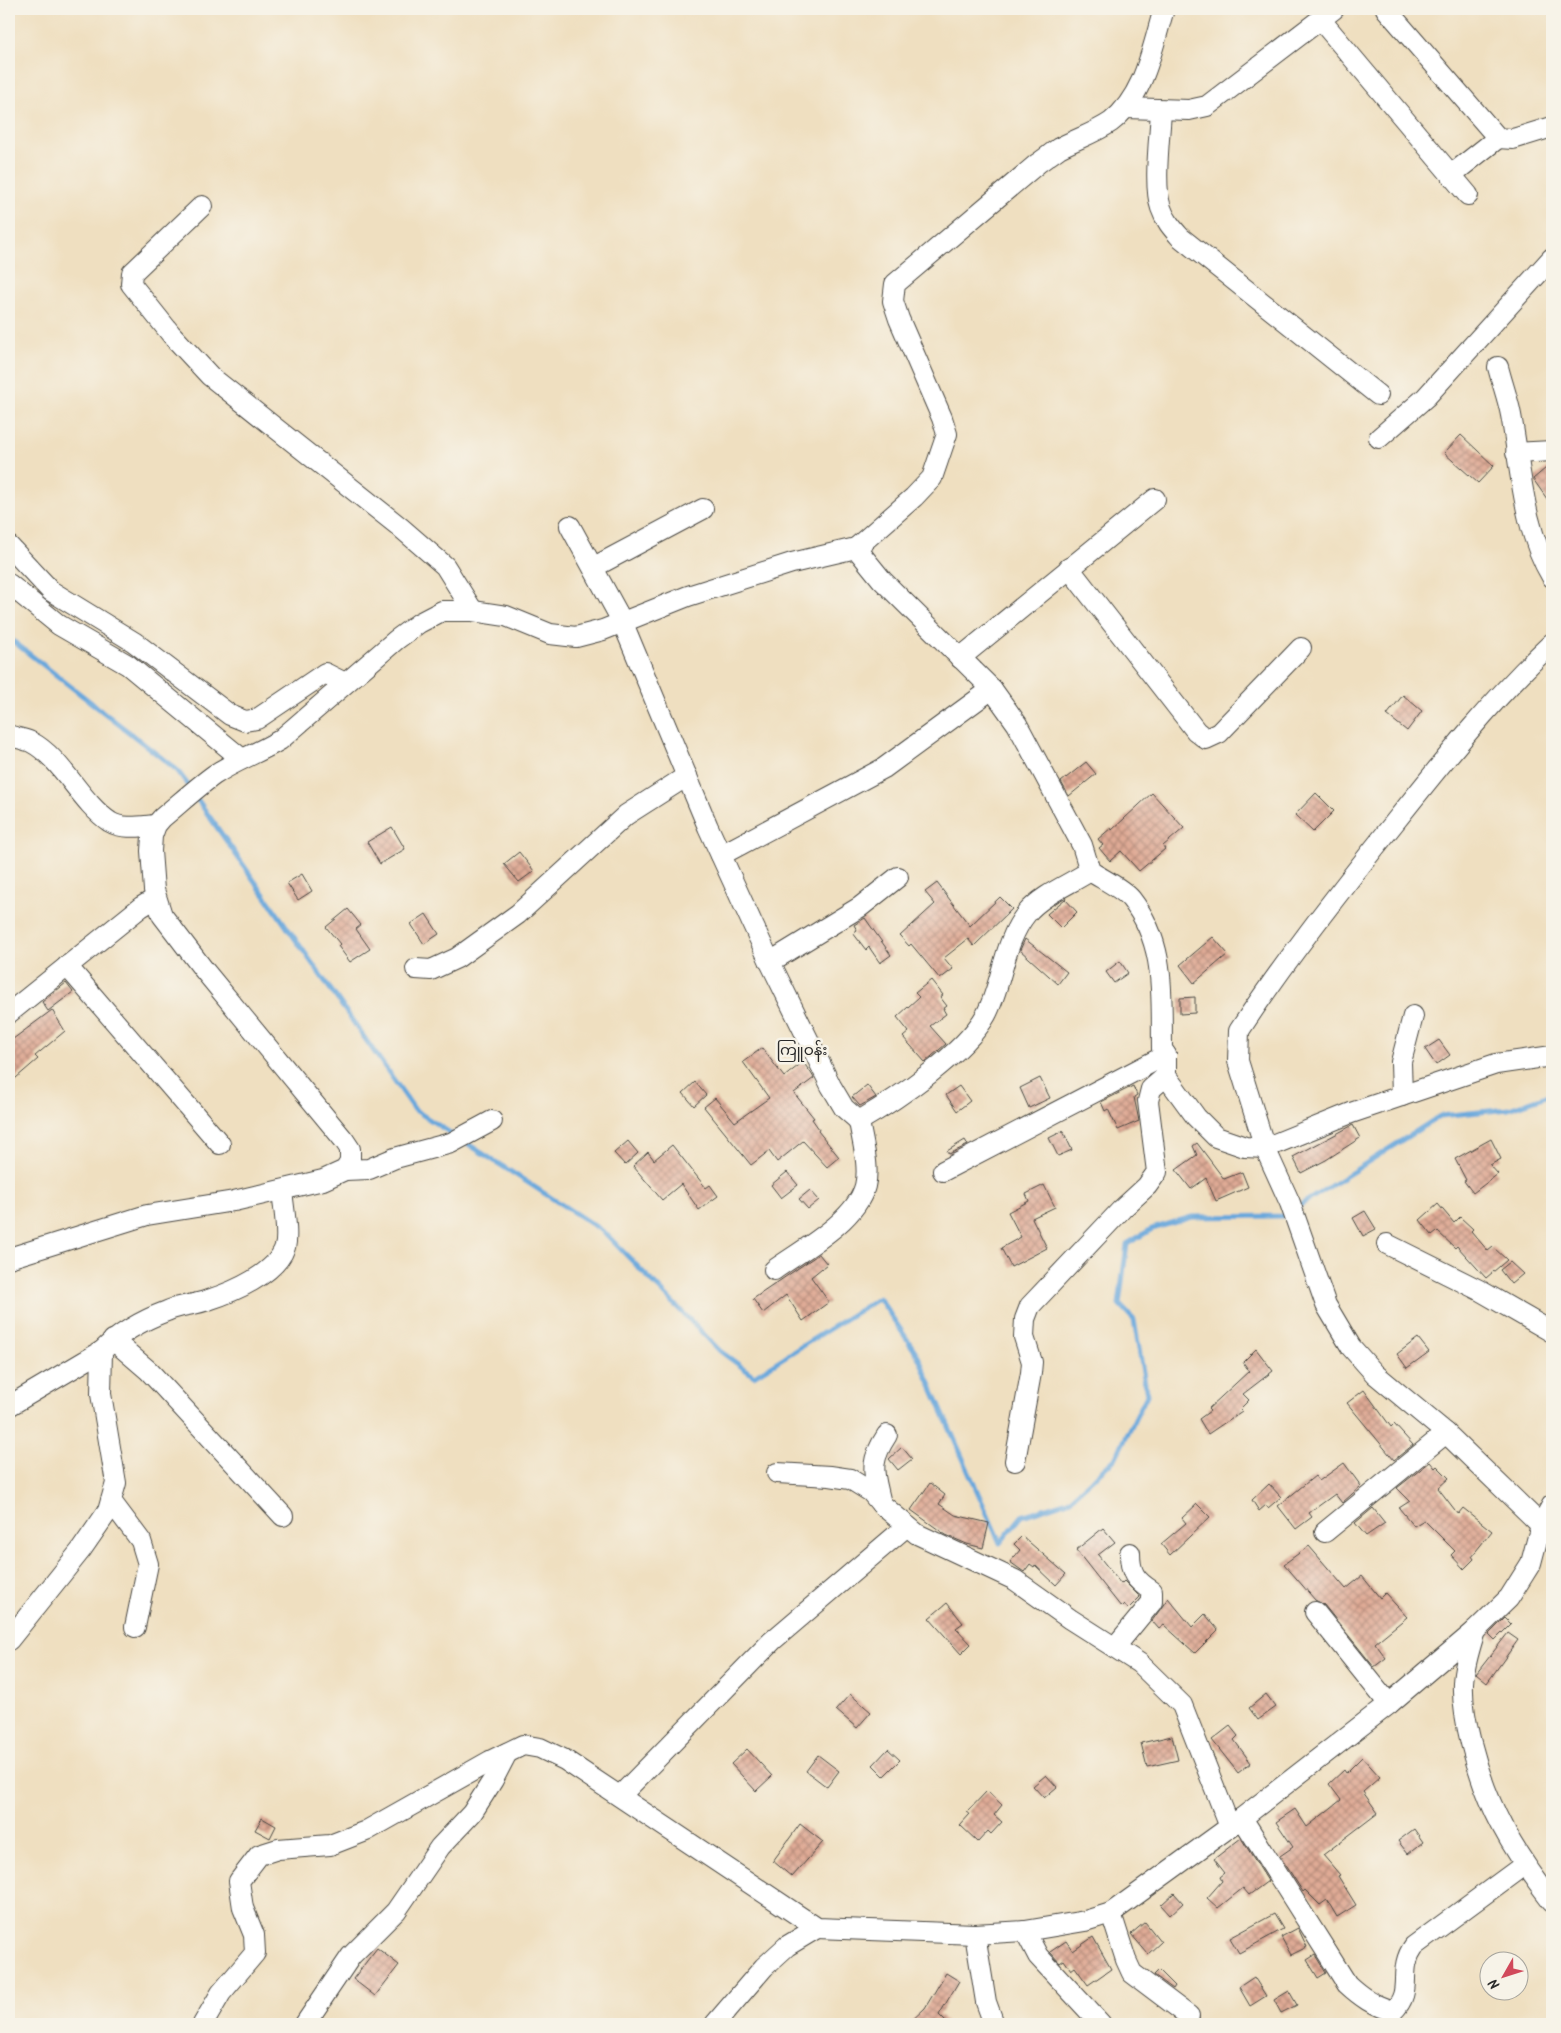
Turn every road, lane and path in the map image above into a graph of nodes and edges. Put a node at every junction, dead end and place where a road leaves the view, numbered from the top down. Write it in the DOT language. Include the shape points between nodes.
graph roads {
  1 [pos="1164,9"];
  2 [pos="1386,9"];
  3 [pos="1327,14"];
  4 [pos="1126,108"];
  5 [pos="1160,110"];
  6 [pos="1552,127"];
  7 [pos="1498,138"];
  8 [pos="1451,175"];
  9 [pos="1468,195"];
  10 [pos="202,206"];
  11 [pos="1552,258"];
  12 [pos="1498,367"];
  13 [pos="1378,395"];
  14 [pos="1379,438"];
  15 [pos="1552,451"];
  16 [pos="1516,454"];
  17 [pos="1155,499"];
  18 [pos="703,509"];
  19 [pos="570,526"];
  20 [pos="9,546"];
  21 [pos="856,548"];
  22 [pos="594,567"];
  23 [pos="1069,568"];
  24 [pos="1552,577"];
  25 [pos="9,584"];
  26 [pos="473,611"];
  27 [pos="622,621"];
  28 [pos="1552,643"];
  29 [pos="1301,648"];
  30 [pos="960,658"];
  31 [pos="345,683"];
  32 [pos="992,689"];
  33 [pos="9,735"];
  34 [pos="242,758"];
  35 [pos="687,776"];
  36 [pos="156,825"];
  37 [pos="721,855"];
  38 [pos="1090,871"];
  39 [pos="898,877"];
  40 [pos="149,902"];
  41 [pos="770,962"];
  42 [pos="67,966"];
  43 [pos="416,969"];
  44 [pos="9,1013"];
  45 [pos="1413,1016"];
  46 [pos="1166,1055"];
  47 [pos="1552,1056"];
  48 [pos="1166,1076"];
  49 [pos="1402,1096"];
  50 [pos="492,1121"];
  51 [pos="859,1121"];
  52 [pos="220,1144"];
  53 [pos="1265,1148"];
  54 [pos="345,1170"];
  55 [pos="943,1172"];
  56 [pos="282,1190"];
  57 [pos="1387,1244"];
  58 [pos="9,1258"];
  59 [pos="774,1270"];
  60 [pos="1552,1332"];
  61 [pos="108,1346"];
  62 [pos="9,1406"];
  63 [pos="1446,1433"];
  64 [pos="886,1435"];
  65 [pos="1015,1461"];
  66 [pos="777,1473"];
  67 [pos="111,1501"];
  68 [pos="882,1504"];
  69 [pos="1552,1505"];
  70 [pos="283,1516"];
  71 [pos="1541,1525"];
  72 [pos="907,1526"];
  73 [pos="1325,1532"];
  74 [pos="1130,1553"];
  75 [pos="1314,1612"];
  76 [pos="136,1627"];
  77 [pos="1475,1631"];
  78 [pos="9,1640"];
  79 [pos="1115,1647"];
  80 [pos="1388,1704"];
  81 [pos="507,1753"];
  82 [pos="620,1796"];
  83 [pos="1236,1822"];
  84 [pos="1524,1865"];
  85 [pos="1552,1901"];
  86 [pos="1111,1913"];
  87 [pos="817,1928"];
  88 [pos="1025,1932"];
  89 [pos="975,1934"];
  90 [pos="1189,2016"];
  91 [pos="203,2024"];
  92 [pos="306,2024"];
  93 [pos="715,2024"];
  94 [pos="994,2024"];
  95 [pos="1101,2024"];
  1 -- 4 [label="street" via="1138,90"];
  2 -- 7 [label="street"];
  3 -- 5 [label="street" via="1207,106"];
  3 -- 8 [label="street"];
  4 -- 5 [label="street"];
  4 -- 21 [label="street" via="1109,123 1058,149 1037,164 894,284 893,301 899,320 946,434 932,478"];
  5 -- 13 [label="street" via="1158,189 1166,221 1180,237"];
  6 -- 7 [label="street" via="1513,139"];
  7 -- 8 [label="street"];
  8 -- 9 [label="street"];
  10 -- 26 [label="street" via="132,273 131,284 210,376 445,566"];
  11 -- 14 [label="street" via="1426,397"];
  12 -- 16 [label="street" via="1511,414"];
  15 -- 16 [label="street"];
  16 -- 24 [label="street" via="1536,543"];
  17 -- 23 [label="street"];
  18 -- 22 [label="street"];
  19 -- 22 [label="street"];
  20 -- 31 [label="street" via="51,591 134,642 230,716 245,721 257,718 325,673"];
  21 -- 27 [label="street" via="792,563"];
  21 -- 30 [label="street" via="882,580"];
  22 -- 27 [label="street"];
  23 -- 29 [label="street" via="1196,731 1206,739 1219,733"];
  23 -- 30 [label="street"];
  25 -- 34 [label="street" via="59,625 128,665"];
  26 -- 27 [label="street" via="506,616 550,634 576,637"];
  26 -- 31 [label="street" via="442,612 419,623"];
  27 -- 35 [label="street"];
  28 -- 53 [label="street" via="1459,740 1349,880 1239,1031 1238,1061"];
  30 -- 32 [label="street"];
  31 -- 34 [label="street" via="280,740"];
  32 -- 37 [label="street" via="884,768"];
  32 -- 38 [label="street" via="1017,724 1082,845"];
  33 -- 36 [label="street" via="32,742 111,823 131,828"];
  34 -- 36 [label="street" via="213,776"];
  35 -- 37 [label="street"];
  35 -- 43 [label="street" via="626,815 518,914 458,958 431,970"];
  36 -- 40 [label="street" via="152,836"];
  37 -- 41 [label="street"];
  38 -- 46 [label="street" via="1130,898 1153,936 1162,973 1162,1049"];
  38 -- 51 [label="street" via="1041,901 1028,913 1016,931 986,1015 966,1040 944,1061"];
  39 -- 41 [label="street" via="860,907"];
  40 -- 42 [label="street"];
  40 -- 54 [label="street" via="344,1140 351,1155"];
  41 -- 51 [label="street" via="831,1086 844,1108"];
  42 -- 44 [label="street"];
  42 -- 52 [label="street"];
  45 -- 49 [label="street" via="1401,1062"];
  46 -- 48 [label="street"];
  46 -- 55 [label="street"];
  47 -- 49 [label="street" via="1496,1064"];
  48 -- 53 [label="street" via="1196,1117 1216,1137 1245,1148"];
  48 -- 65 [label="street" via="1151,1089 1148,1100 1157,1172 1148,1186 1030,1306 1024,1336 1032,1362"];
  49 -- 53 [label="street" via="1351,1112"];
  50 -- 54 [label="street" via="459,1138 369,1169"];
  51 -- 59 [label="street" via="866,1170 862,1195 842,1221"];
  53 -- 63 [label="street" via="1290,1203 1326,1305 1350,1347 1376,1374"];
  54 -- 56 [label="street" via="323,1180"];
  56 -- 58 [label="street" via="148,1215"];
  56 -- 61 [label="street" via="285,1246 275,1264 258,1278 208,1300 168,1310"];
  57 -- 60 [label="street" via="1479,1290"];
  61 -- 62 [label="street"];
  61 -- 67 [label="street" via="101,1394 116,1483"];
  61 -- 70 [label="street" via="149,1371"];
  63 -- 71 [label="street"];
  63 -- 73 [label="street"];
  64 -- 68 [label="street" via="876,1452 873,1469"];
  66 -- 68 [label="street" via="850,1479 871,1492"];
  67 -- 76 [label="street" via="141,1541 148,1564"];
  67 -- 78 [label="street" via="108,1511 81,1550"];
  68 -- 72 [label="street"];
  69 -- 71 [label="street"];
  71 -- 77 [label="street" via="1531,1563 1509,1598"];
  72 -- 79 [label="street" via="935,1543 1015,1580"];
  72 -- 82 [label="street" via="772,1641"];
  74 -- 79 [label="street" via="1130,1569 1152,1591 1152,1602"];
  75 -- 80 [label="street"];
  77 -- 80 [label="street"];
  77 -- 84 [label="street" via="1463,1682 1464,1713 1477,1767 1496,1817"];
  79 -- 83 [label="street" via="1139,1664 1182,1706"];
  80 -- 83 [label="street"];
  81 -- 82 [label="street" via="523,1745 540,1748 565,1760"];
  81 -- 91 [label="street" via="366,1831 330,1845 278,1849 259,1855 239,1881 243,1908 254,1934 255,1953 221,1993"];
  81 -- 92 [label="street" via="472,1813 440,1847 396,1911 351,1956"];
  82 -- 87 [label="street"];
  83 -- 84 [label="street" via="1347,1984 1360,1996 1393,2011 1405,1994 1406,1957 1414,1946"];
  83 -- 86 [label="street"];
  84 -- 85 [label="street"];
  86 -- 88 [label="street"];
  86 -- 90 [label="street" via="1132,1973"];
  87 -- 89 [label="street"];
  87 -- 93 [label="street" via="787,1946 764,1967"];
  88 -- 89 [label="street"];
  88 -- 95 [label="street" via="1038,1956"];
  89 -- 94 [label="street" via="986,2002"];
}
